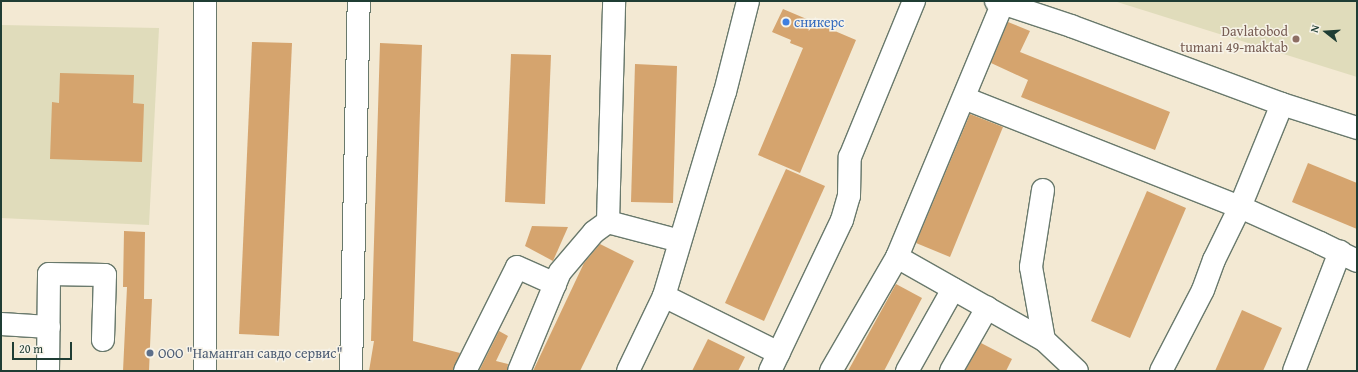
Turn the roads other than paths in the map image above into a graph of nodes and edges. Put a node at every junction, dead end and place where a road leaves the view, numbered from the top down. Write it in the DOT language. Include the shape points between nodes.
graph roads {
  1 [pos="205,1"];
  2 [pos="359,1"];
  3 [pos="614,1"];
  4 [pos="748,1"];
  5 [pos="914,1"];
  6 [pos="1000,2"];
  7 [pos="964,98"];
  8 [pos="1282,104"];
  9 [pos="1357,128"];
  10 [pos="1043,190"];
  11 [pos="1240,207"];
  12 [pos="608,222"];
  13 [pos="680,241"];
  14 [pos="897,257"];
  15 [pos="1348,257"];
  16 [pos="555,284"];
  17 [pos="953,289"];
  18 [pos="664,296"];
  19 [pos="987,308"];
  20 [pos="1,324"];
  21 [pos="48,327"];
  22 [pos="103,340"];
  23 [pos="1044,340"];
  24 [pos="775,362"];
  25 [pos="48,371"];
  26 [pos="205,371"];
  27 [pos="351,371"];
  28 [pos="465,371"];
  29 [pos="519,371"];
  30 [pos="628,371"];
  31 [pos="831,371"];
  32 [pos="907,371"];
  33 [pos="952,371"];
  34 [pos="1077,371"];
  35 [pos="1161,371"];
  36 [pos="1294,371"];
  1 -- 26 [label="street"];
  2 -- 27 [label="street"];
  3 -- 12 [label="street"];
  4 -- 13 [label="street" via="725,92"];
  5 -- 24 [label="street" via="850,158 849,196 842,220"];
  6 -- 7 [label="street"];
  6 -- 8 [label="street"];
  7 -- 11 [label="street"];
  7 -- 14 [label="street"];
  8 -- 9 [label="street"];
  8 -- 11 [label="street"];
  10 -- 23 [label="street" via="1031,267"];
  11 -- 15 [label="street"];
  11 -- 35 [label="street" via="1214,260 1203,290"];
  12 -- 13 [label="street"];
  12 -- 16 [label="street" via="594,232 565,266"];
  13 -- 18 [label="street"];
  14 -- 17 [label="street"];
  14 -- 31 [label="street"];
  15 -- 36 [label="street"];
  16 -- 28 [label="street" via="518,267"];
  16 -- 29 [label="street"];
  17 -- 19 [label="street"];
  17 -- 32 [label="street"];
  18 -- 24 [label="street"];
  18 -- 30 [label="street"];
  19 -- 23 [label="street"];
  19 -- 33 [label="street"];
  20 -- 21 [label="street"];
  21 -- 22 [label="street" via="48,274 104,276"];
  21 -- 25 [label="street"];
  23 -- 34 [label="street"];
}
